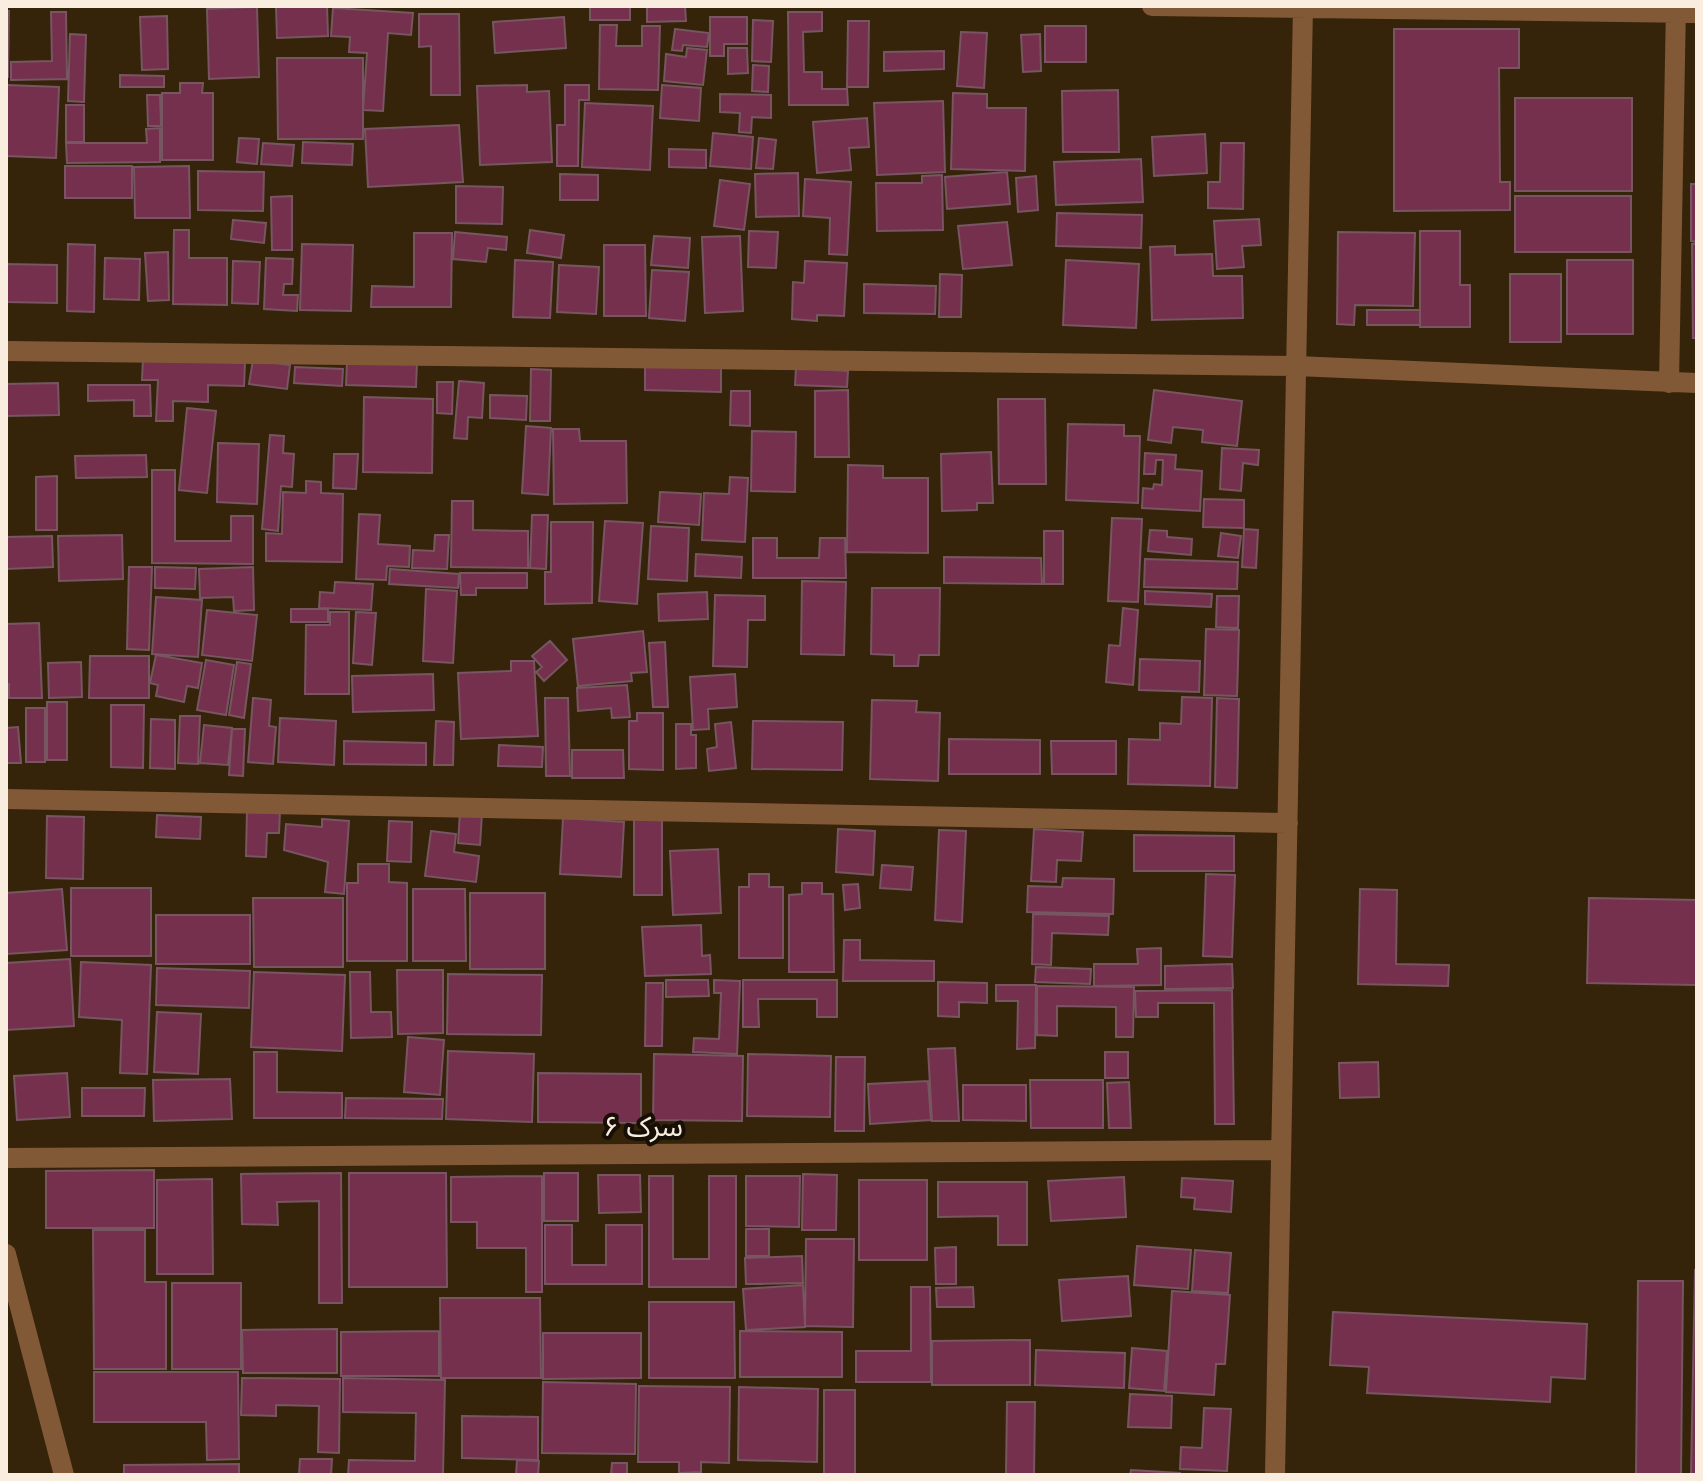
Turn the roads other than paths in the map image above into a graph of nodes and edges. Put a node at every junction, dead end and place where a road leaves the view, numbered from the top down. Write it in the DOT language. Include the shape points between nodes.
graph roads {
  1 [pos="1152,6"];
  2 [pos="1303,7"];
  3 [pos="1676,10"];
  4 [pos="1697,13"];
  5 [pos="6,351"];
  6 [pos="1296,366"];
  7 [pos="1669,383"];
  8 [pos="1697,383"];
  9 [pos="6,799"];
  10 [pos="1288,823"];
  11 [pos="1280,1150"];
  12 [pos="6,1158"];
  13 [pos="6,1254"];
  14 [pos="64,1475"];
  15 [pos="1275,1475"];
  1 -- 2 [label="street"];
  2 -- 3 [label="street"];
  2 -- 6 [label="street"];
  3 -- 4 [label="street"];
  3 -- 7 [label="street"];
  5 -- 6 [label="street"];
  6 -- 7 [label="street"];
  6 -- 10 [label="street"];
  7 -- 8 [label="street"];
  9 -- 10 [label="street"];
  10 -- 11 [label="street"];
  11 -- 12 [label="street, سرک ۶"];
  11 -- 15 [label="street"];
  13 -- 14 [label="street"];
}
